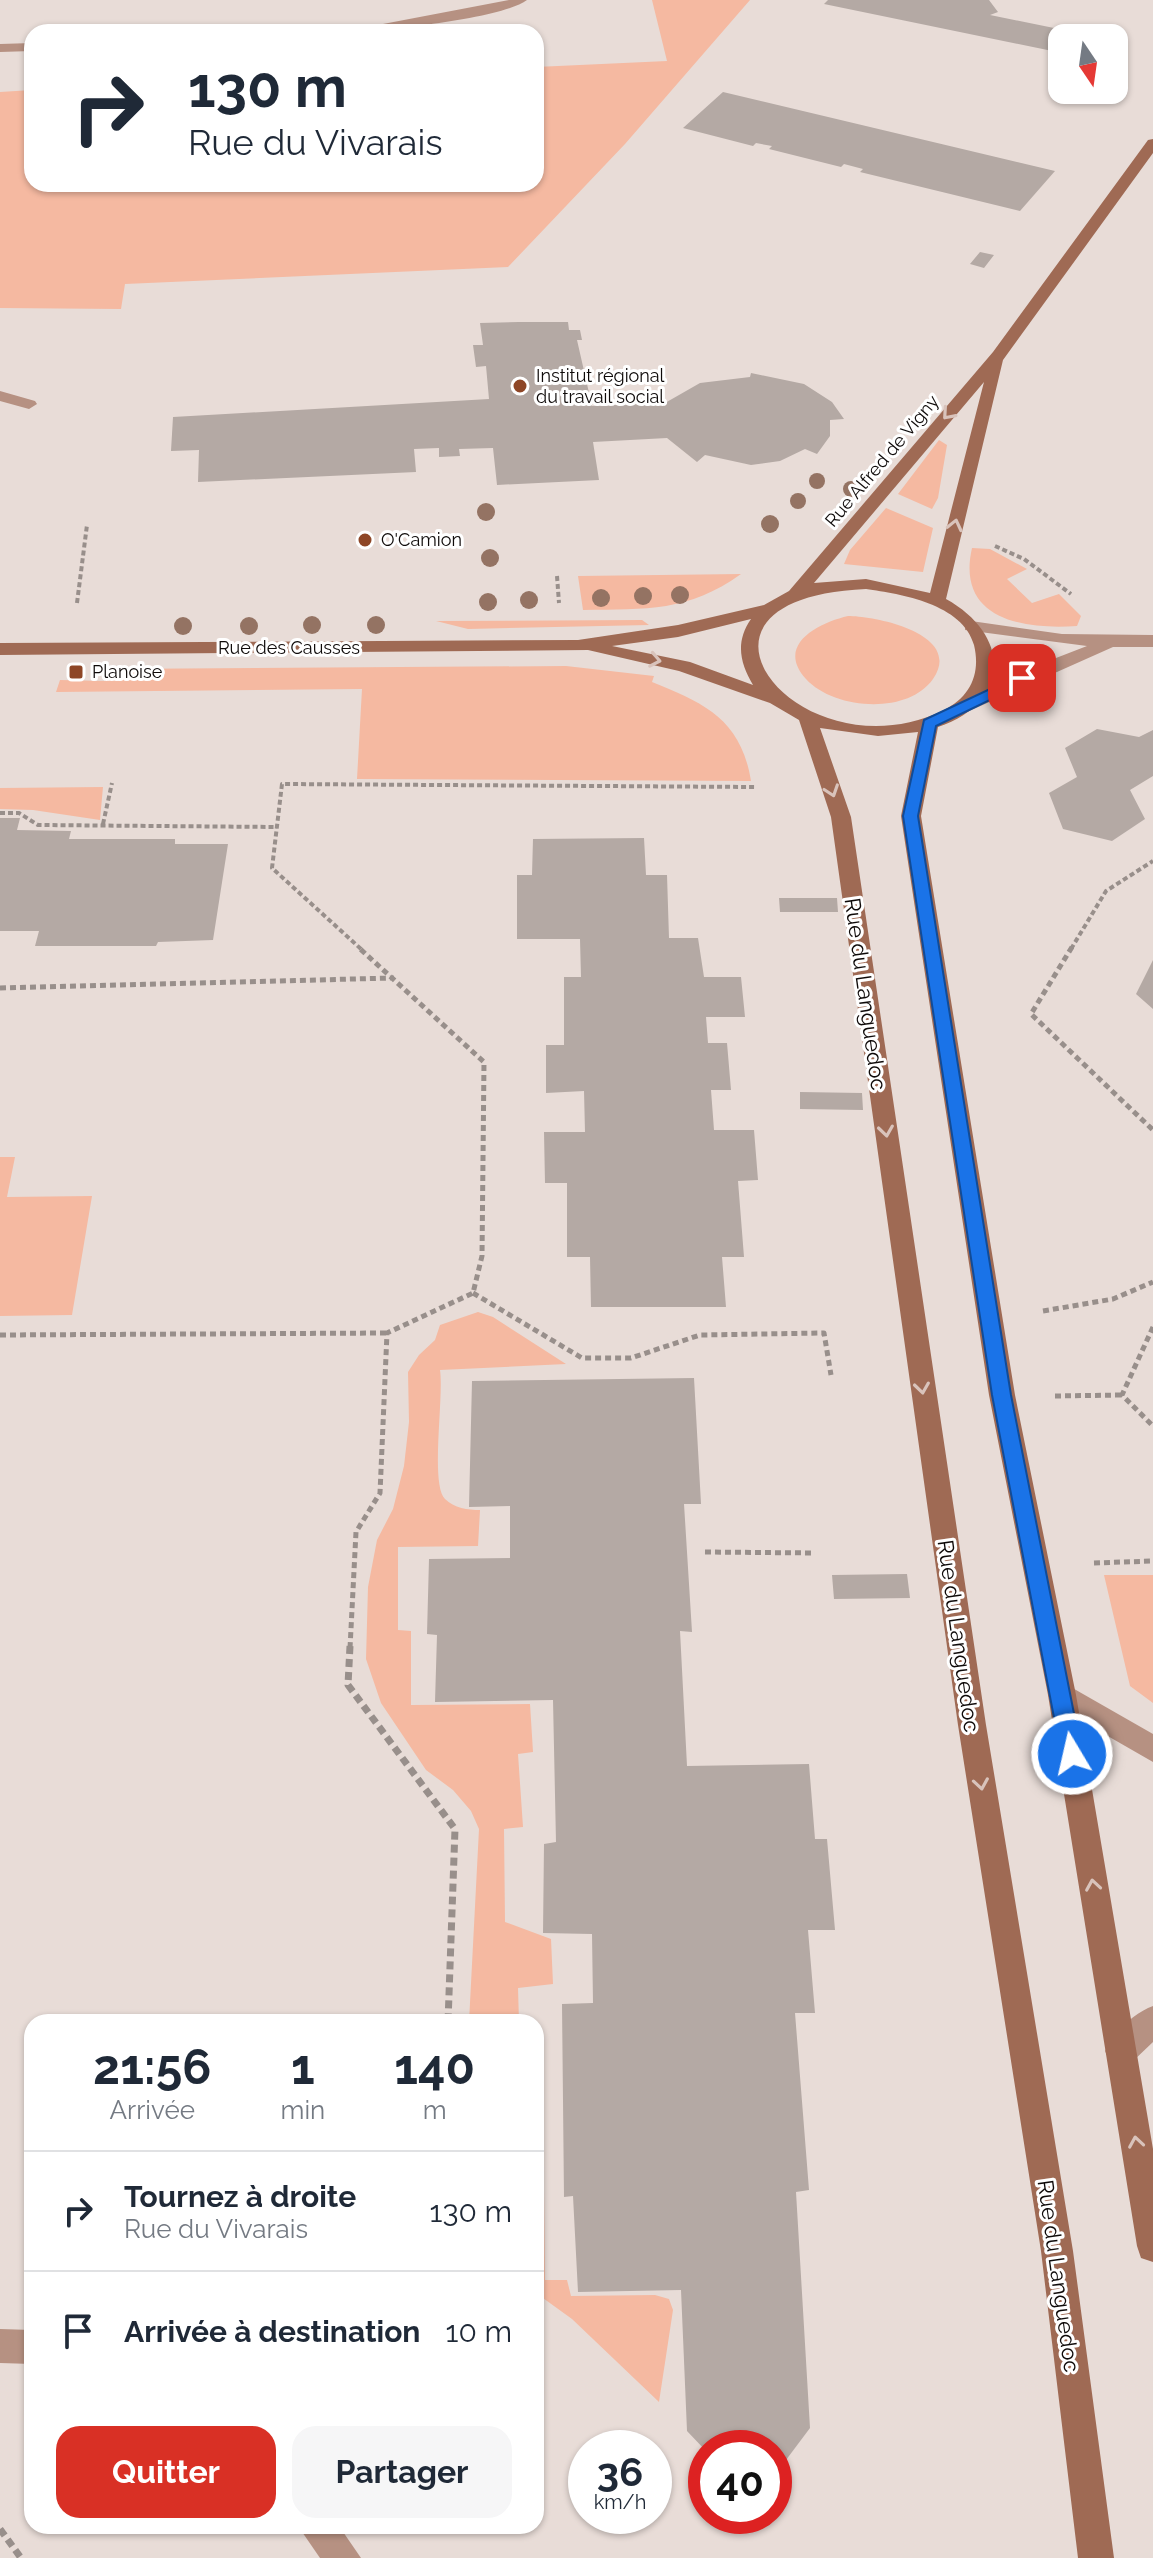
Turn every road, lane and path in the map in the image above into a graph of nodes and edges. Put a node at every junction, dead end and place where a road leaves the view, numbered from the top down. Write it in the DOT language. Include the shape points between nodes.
graph roads {
  1 [pos="521,0"];
  2 [pos="396,24"];
  3 [pos="24,47"];
  4 [pos="0,48"];
  5 [pos="1153,143"];
  6 [pos="999,355"];
  7 [pos="0,396"];
  8 [pos="29,404"];
  9 [pos="87,525"];
  10 [pos="989,543"];
  11 [pos="557,576"];
  12 [pos="796,594"];
  13 [pos="1073,595"];
  14 [pos="937,601"];
  15 [pos="77,604"];
  16 [pos="768,610"];
  17 [pos="560,614"];
  18 [pos="971,626"];
  19 [pos="1153,641"];
  20 [pos="1111,643"];
  21 [pos="578,646"];
  22 [pos="0,649"];
  23 [pos="777,700"];
  24 [pos="958,710"];
  25 [pos="807,717"];
  26 [pos="929,723"];
  27 [pos="112,783"];
  28 [pos="757,787"];
  29 [pos="0,813"];
  30 [pos="103,824"];
  31 [pos="277,827"];
  32 [pos="1153,861"];
  33 [pos="395,978"];
  34 [pos="0,988"];
  35 [pos="1153,1130"];
  36 [pos="1153,1282"];
  37 [pos="473,1293"];
  38 [pos="1043,1311"];
  39 [pos="1153,1327"];
  40 [pos="387,1333"];
  41 [pos="0,1335"];
  42 [pos="831,1375"];
  43 [pos="1122,1395"];
  44 [pos="1054,1396"];
  45 [pos="1153,1426"];
  46 [pos="705,1552"];
  47 [pos="815,1553"];
  48 [pos="1153,1561"];
  49 [pos="1094,1563"];
  50 [pos="1062,1695"];
  51 [pos="1153,1749"];
  52 [pos="448,2014"];
  53 [pos="1153,2021"];
  54 [pos="1121,2051"];
  55 [pos="1153,2246"];
  56 [pos="0,2346"];
  57 [pos="24,2347"];
  58 [pos="0,2529"];
  59 [pos="323,2534"];
  60 [pos="21,2558"];
  61 [pos="343,2558"];
  62 [pos="1096,2558"];
  1 -- 2 [label="street"];
  3 -- 4 [label="street"];
  5 -- 6 [label="street, Rue Alfred de Vigny"];
  6 -- 12 [label="street, Rue Alfred de Vigny, one-way"];
  14 -- 6 [label="street, Rue Alfred de Vigny, one-way"];
  7 -- 8 [label="street"];
  9 -- 15 [label="path"];
  10 -- 13 [label="path" via="1024,559"];
  11 -- 17 [label="path"];
  12 -- 14 [label="street" via="866,584"];
  12 -- 16 [label="street"];
  14 -- 18 [label="street"];
  16 -- 21 [label="street, Rue des Causses"];
  16 -- 23 [label="street" via="752,631 748,654 756,678"];
  18 -- 20 [label="street" via="1044,639"];
  18 -- 24 [label="street" via="985,648 986,671 977,692"];
  19 -- 20 [label="street"];
  20 -- 24 [label="street"];
  21 -- 22 [label="street, Rue des Causses"];
  21 -- 23 [label="street, Rue des Causses, one-way" via="683,666"];
  23 -- 25 [label="street"];
  24 -- 26 [label="street"];
  25 -- 26 [label="street" via="847,728 889,730"];
  25 -- 62 [label="street, Rue du Languedoc, one-way" via="841,817 972,1725 1057,2251"];
  26 -- 50 [label="street" via="911,816 1002,1395"];
  27 -- 30 [label="path"];
  28 -- 31 [label="path" via="282,784"];
  29 -- 30 [label="path" via="19,813 38,825"];
  30 -- 31 [label="path"];
  31 -- 33 [label="path" via="272,868"];
  32 -- 35 [label="path" via="1106,891 1031,1014"];
  33 -- 34 [label="path"];
  33 -- 37 [label="path" via="484,1062 482,1256"];
  36 -- 38 [label="path" via="1135,1293 1082,1307"];
  37 -- 40 [label="path"];
  37 -- 42 [label="path" via="582,1358 631,1358 700,1335 824,1333"];
  39 -- 43 [label="path"];
  40 -- 41 [label="path"];
  40 -- 52 [label="path" via="380,1493 356,1532 348,1685 455,1829"];
  43 -- 44 [label="path"];
  43 -- 45 [label="path"];
  46 -- 47 [label="path"];
  48 -- 49 [label="path"];
  50 -- 51 [label="street"];
  54 -- 50 [label="street, one-way"];
  53 -- 54 [label="street"];
  55 -- 54 [label="street, one-way"];
  56 -- 57 [label="street"];
  58 -- 60 [label="path"];
  59 -- 61 [label="street"];
}
